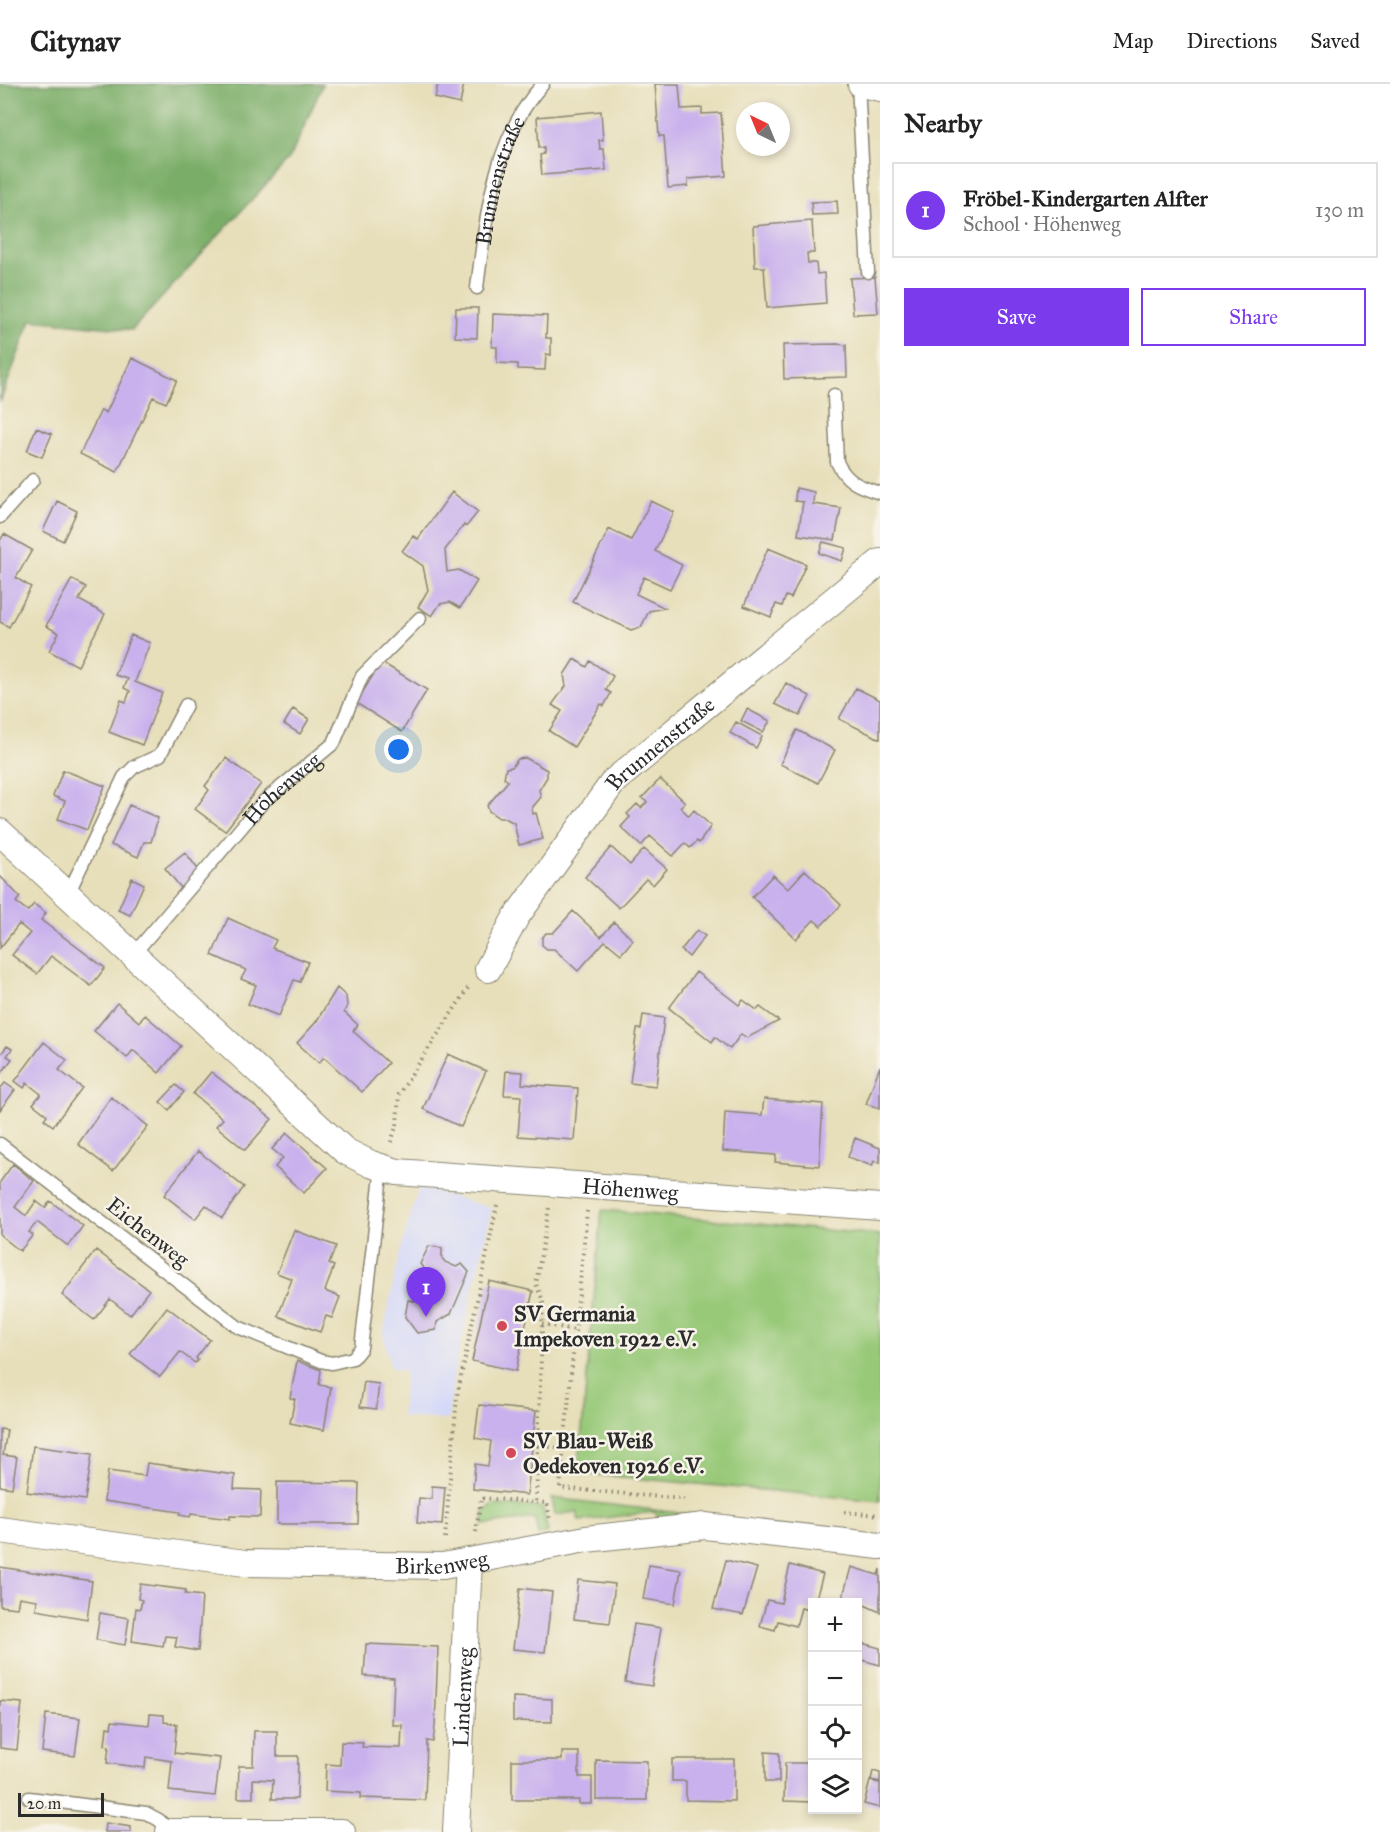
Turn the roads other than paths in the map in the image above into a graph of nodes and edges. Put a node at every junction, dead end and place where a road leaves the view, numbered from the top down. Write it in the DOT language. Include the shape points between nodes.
graph roads {
  1 [pos="543,84"];
  2 [pos="860,84"];
  3 [pos="880,88"];
  4 [pos="868,272"];
  5 [pos="477,288"];
  6 [pos="834,395"];
  7 [pos="33,480"];
  8 [pos="880,493"];
  9 [pos="0,517"];
  10 [pos="880,562"];
  11 [pos="420,618"];
  12 [pos="186,705"];
  13 [pos="0,832"];
  14 [pos="67,896"];
  15 [pos="132,956"];
  16 [pos="488,969"];
  17 [pos="0,1144"];
  18 [pos="386,1156"];
  19 [pos="880,1207"];
  20 [pos="0,1530"];
  21 [pos="880,1546"];
  22 [pos="469,1561"];
  23 [pos="29,1798"];
  24 [pos="169,1831"];
  25 [pos="342,1832"];
  26 [pos="456,1832"];
  1 -- 5 [label="lane, Brunnenstraße" via="525,103 504,150 487,213"];
  2 -- 3 [label="street"];
  2 -- 4 [label="lane"];
  6 -- 8 [label="lane" via="837,462 841,472 860,487"];
  7 -- 9 [label="lane"];
  10 -- 16 [label="street, Brunnenstraße" via="614,782 516,917"];
  11 -- 15 [label="lane, Höhenweg" via="362,676 334,743 264,801"];
  12 -- 14 [label="lane" via="160,754 134,767 124,777"];
  13 -- 14 [label="street, Höhenweg"];
  14 -- 15 [label="street, Höhenweg"];
  15 -- 18 [label="street, Höhenweg" via="345,1151"];
  17 -- 18 [label="lane, Eichenweg" via="238,1327 309,1358 332,1363 353,1358 361,1347"];
  18 -- 19 [label="street, Höhenweg" via="397,1172"];
  20 -- 22 [label="street, Birkenweg" via="244,1563 443,1566"];
  21 -- 22 [label="street, Birkenweg" via="705,1526 586,1539"];
  22 -- 26 [label="street, Lindenweg"];
  23 -- 24 [label="lane" via="146,1813"];
  24 -- 25 [label="street"];
}
